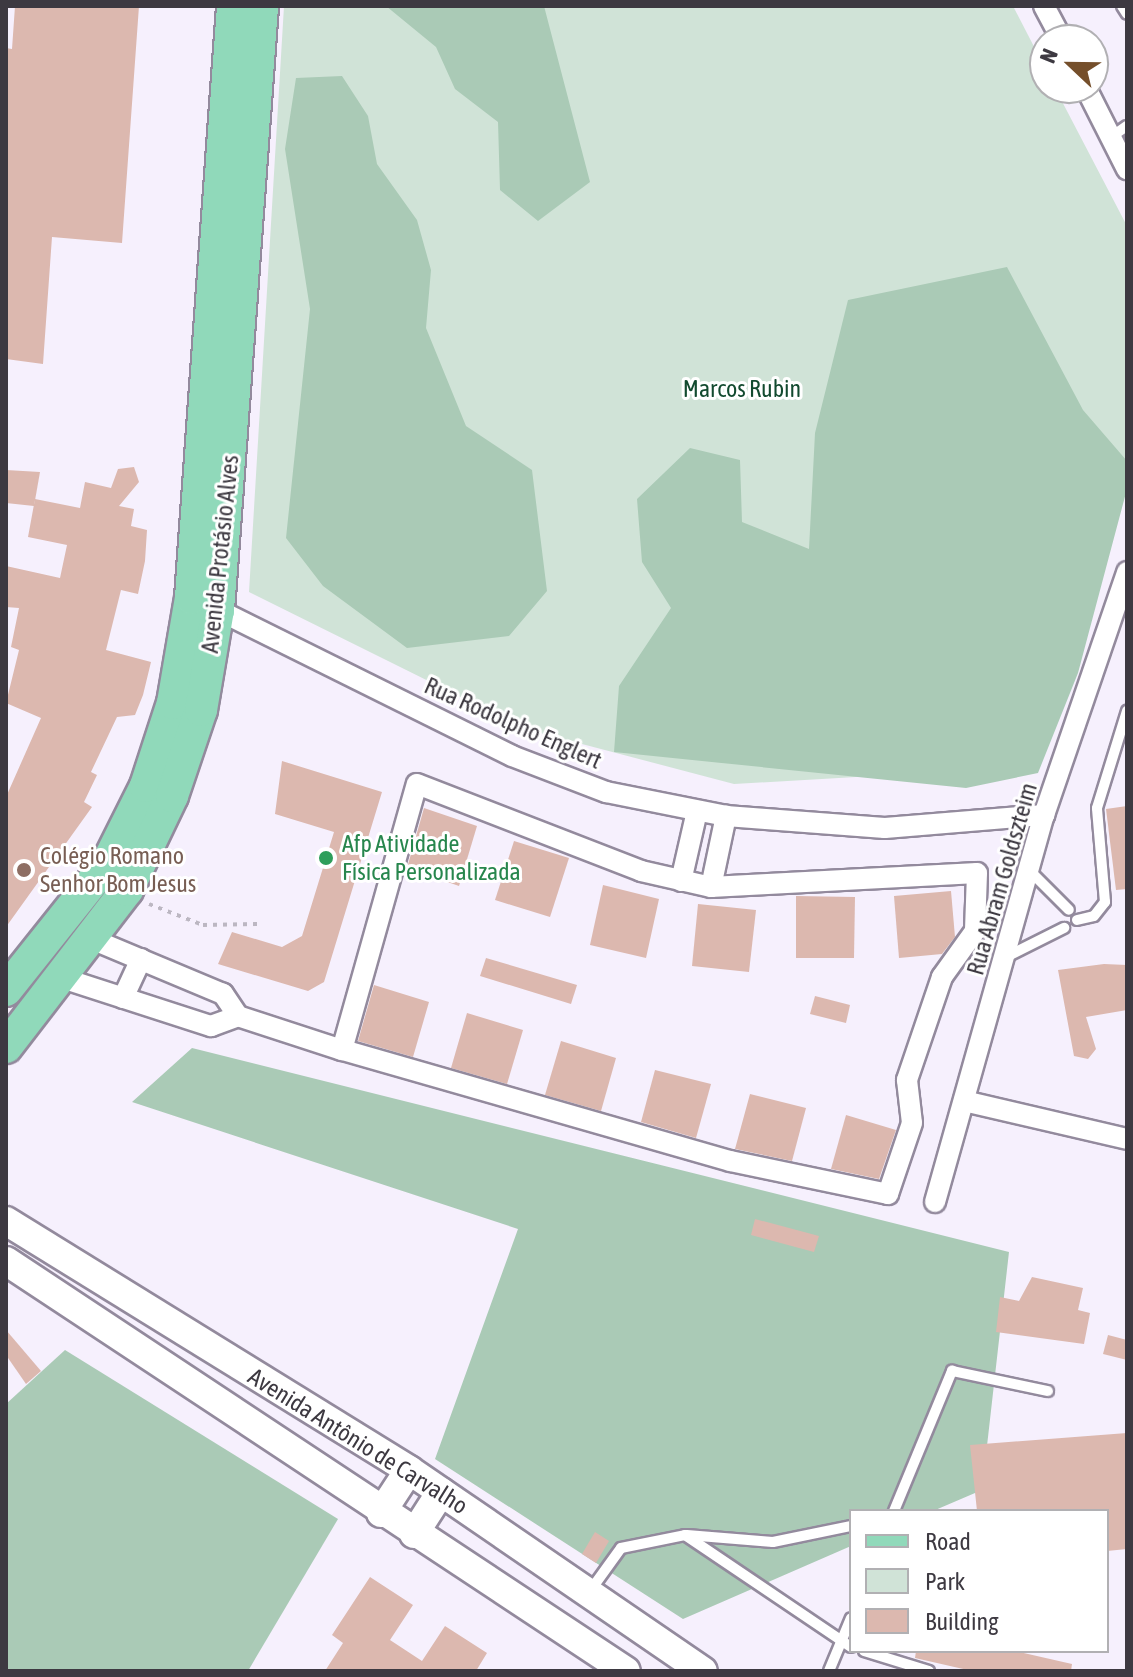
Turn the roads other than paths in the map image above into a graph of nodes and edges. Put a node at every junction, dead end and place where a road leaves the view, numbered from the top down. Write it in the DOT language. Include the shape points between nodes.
graph roads {
  1 [pos="233,6"];
  2 [pos="262,6"];
  3 [pos="1044,6"];
  4 [pos="1054,24"];
  5 [pos="1098,104"];
  6 [pos="1119,132"];
  7 [pos="1127,169"];
  8 [pos="1127,572"];
  9 [pos="218,610"];
  10 [pos="1127,711"];
  11 [pos="697,811"];
  12 [pos="1044,815"];
  13 [pos="726,816"];
  14 [pos="1032,873"];
  15 [pos="681,881"];
  16 [pos="711,887"];
  17 [pos="1069,910"];
  18 [pos="1077,920"];
  19 [pos="1064,928"];
  20 [pos="89,938"];
  21 [pos="1008,956"];
  22 [pos="141,959"];
  23 [pos="59,977"];
  24 [pos="6,990"];
  25 [pos="123,998"];
  26 [pos="238,1016"];
  27 [pos="6,1047"];
  28 [pos="342,1050"];
  29 [pos="964,1101"];
  30 [pos="1127,1139"];
  31 [pos="935,1202"];
  32 [pos="6,1221"];
  33 [pos="6,1261"];
  34 [pos="1048,1391"];
  35 [pos="409,1470"];
  36 [pos="441,1492"];
  37 [pos="895,1509"];
  38 [pos="381,1513"];
  39 [pos="849,1526"];
  40 [pos="414,1534"];
  41 [pos="685,1535"];
  42 [pos="589,1593"];
  43 [pos="846,1646"];
  44 [pos="870,1653"];
  45 [pos="626,1671"];
  46 [pos="703,1671"];
  47 [pos="829,1671"];
  48 [pos="929,1671"];
  1 -- 24 [label="main road, Avenida Protásio Alves" via="194,567 173,703 146,786 108,862"];
  2 -- 9 [label="main road, Avenida Protásio Alves"];
  3 -- 4 [label="street"];
  5 -- 6 [label="street"];
  6 -- 7 [label="street"];
  8 -- 12 [label="street, Rua Abram Goldszteim"];
  9 -- 11 [label="street, Rua Rodolpho Englert" via="512,756 606,792"];
  9 -- 20 [label="main road, Avenida Protásio Alves" via="201,710 172,796 127,890"];
  10 -- 18 [label="lane" via="1097,808 1105,902 1094,916"];
  11 -- 13 [label="street, Rua Rodolpho Englert"];
  11 -- 15 [label="street"];
  12 -- 13 [label="street, Rua Rodolpho Englert" via="885,828"];
  12 -- 14 [label="street, Rua Abram Goldszteim"];
  13 -- 16 [label="street"];
  14 -- 17 [label="lane"];
  14 -- 21 [label="street, Rua Abram Goldszteim"];
  15 -- 16 [label="street"];
  15 -- 28 [label="street" via="417,784"];
  16 -- 28 [label="street" via="976,871 975,931 942,977 907,1080 912,1123 888,1194 730,1161"];
  19 -- 21 [label="lane"];
  20 -- 22 [label="street"];
  20 -- 23 [label="main road, Avenida Protásio Alves"];
  21 -- 29 [label="street, Rua Abram Goldszteim"];
  22 -- 25 [label="street"];
  22 -- 26 [label="street" via="223,994"];
  23 -- 25 [label="street"];
  23 -- 27 [label="main road, Avenida Protásio Alves"];
  25 -- 26 [label="street" via="211,1026"];
  26 -- 28 [label="street"];
  29 -- 30 [label="street"];
  29 -- 31 [label="street, Rua Abram Goldszteim"];
  32 -- 35 [label="main road, Avenida Antônio de Carvalho"];
  33 -- 38 [label="main road, Avenida Antônio de Carvalho"];
  34 -- 37 [label="lane" via="952,1371"];
  35 -- 36 [label="main road, Avenida Antônio de Carvalho"];
  35 -- 38 [label="main road"];
  36 -- 40 [label="main road"];
  36 -- 42 [label="main road, Avenida Antônio de Carvalho"];
  38 -- 40 [label="main road, Avenida Antônio de Carvalho"];
  39 -- 41 [label="lane" via="773,1542"];
  40 -- 45 [label="main road, Avenida Antônio de Carvalho"];
  41 -- 42 [label="lane" via="621,1548"];
  41 -- 43 [label="lane"];
  42 -- 46 [label="main road, Avenida Antônio de Carvalho"];
  43 -- 47 [label="lane"];
  44 -- 48 [label="lane"];
}
